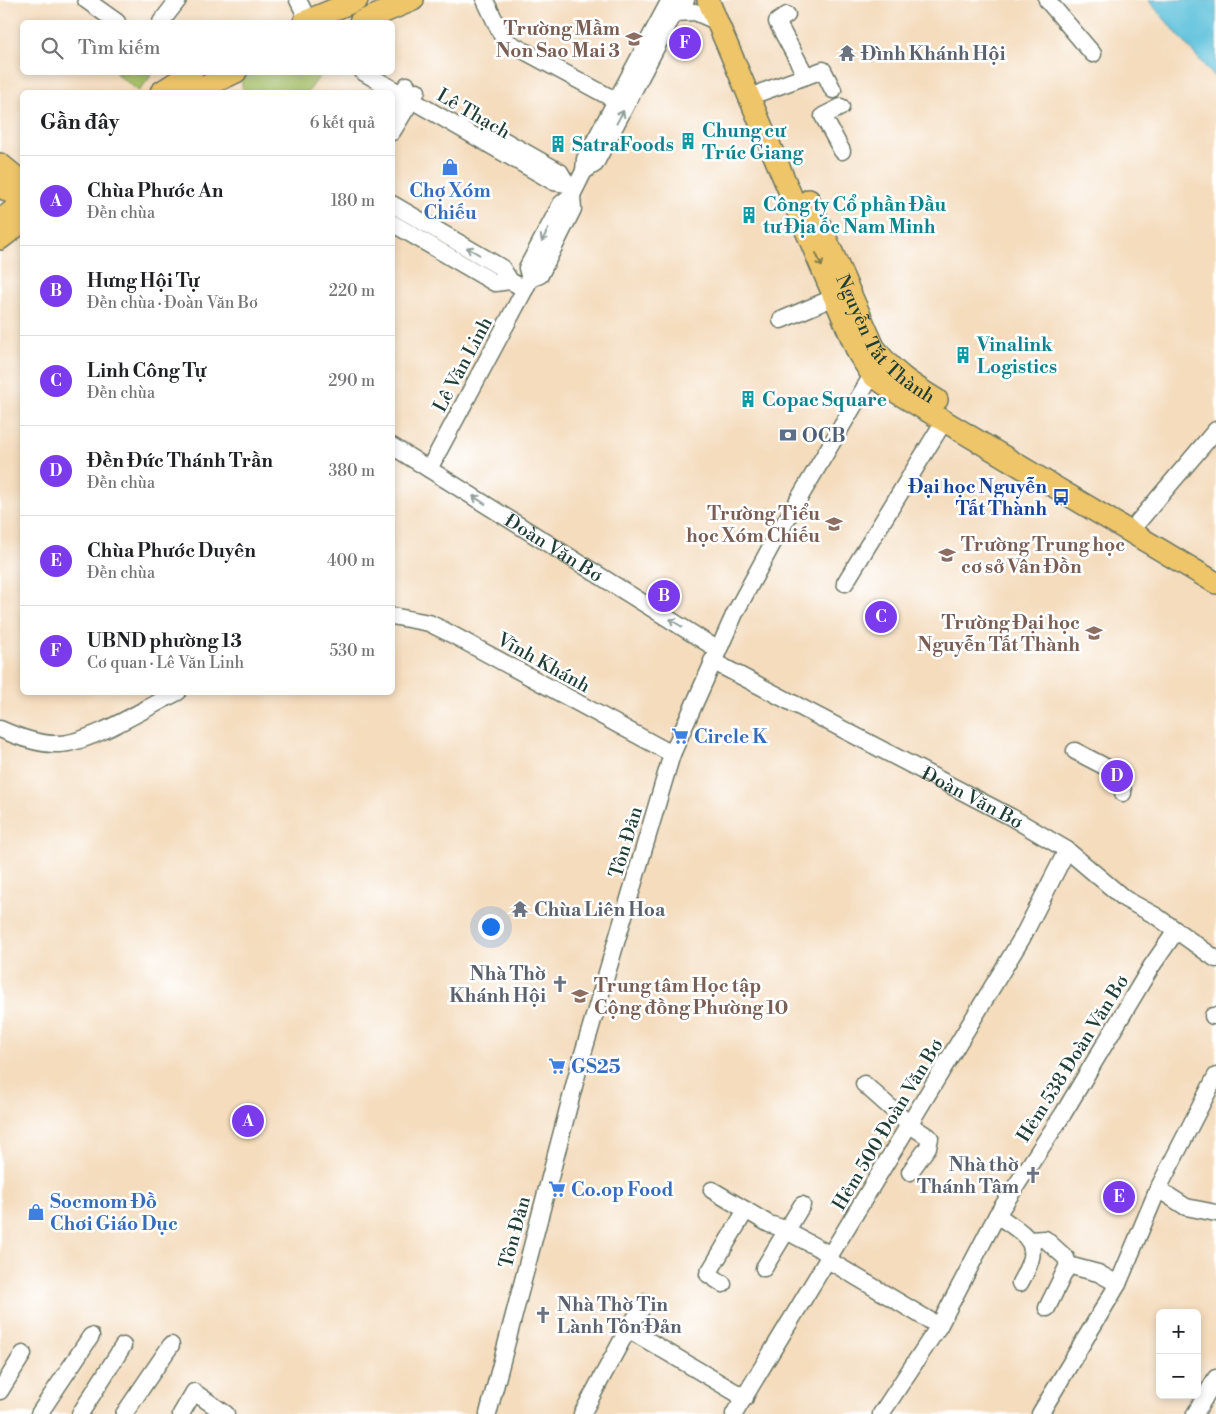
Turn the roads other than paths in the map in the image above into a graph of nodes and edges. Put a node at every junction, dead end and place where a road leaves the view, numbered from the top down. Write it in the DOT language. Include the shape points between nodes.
graph roads {
  1 [pos="86,0"];
  2 [pos="178,0"];
  3 [pos="298,0"];
  4 [pos="357,0"];
  5 [pos="413,0"];
  6 [pos="485,0"];
  7 [pos="686,0"];
  8 [pos="708,0"];
  9 [pos="722,0"];
  10 [pos="1048,0"];
  11 [pos="672,6"];
  12 [pos="788,15"];
  13 [pos="114,20"];
  14 [pos="163,20"];
  15 [pos="306,20"];
  16 [pos="312,20"];
  17 [pos="365,20"];
  18 [pos="718,22"];
  19 [pos="1093,54"];
  20 [pos="223,75"];
  21 [pos="370,75"];
  22 [pos="389,75"];
  23 [pos="806,76"];
  24 [pos="193,82"];
  25 [pos="167,90"];
  26 [pos="833,90"];
  27 [pos="762,92"];
  28 [pos="409,93"];
  29 [pos="615,100"];
  30 [pos="395,106"];
  31 [pos="841,107"];
  32 [pos="395,125"];
  33 [pos="842,151"];
  34 [pos="0,164"];
  35 [pos="584,171"];
  36 [pos="20,180"];
  37 [pos="0,186"];
  38 [pos="572,189"];
  39 [pos="20,200"];
  40 [pos="20,203"];
  41 [pos="395,206"];
  42 [pos="0,221"];
  43 [pos="20,224"];
  44 [pos="395,224"];
  45 [pos="0,240"];
  46 [pos="510,281"];
  47 [pos="528,284"];
  48 [pos="834,296"];
  49 [pos="781,320"];
  50 [pos="880,370"];
  51 [pos="944,420"];
  52 [pos="1216,430"];
  53 [pos="395,448"];
  54 [pos="429,469"];
  55 [pos="1135,528"];
  56 [pos="1216,568"];
  57 [pos="845,584"];
  58 [pos="1216,584"];
  59 [pos="395,617"];
  60 [pos="715,655"];
  61 [pos="172,695"];
  62 [pos="0,729"];
  63 [pos="1075,751"];
  64 [pos="672,754"];
  65 [pos="1123,793"];
  66 [pos="1067,850"];
  67 [pos="1176,931"];
  68 [pos="1216,959"];
  69 [pos="1216,1076"];
  70 [pos="864,1084"];
  71 [pos="910,1125"];
  72 [pos="910,1172"];
  73 [pos="1158,1189"];
  74 [pos="712,1190"];
  75 [pos="802,1205"];
  76 [pos="746,1210"];
  77 [pos="1216,1213"];
  78 [pos="997,1215"];
  79 [pos="785,1230"];
  80 [pos="1028,1240"];
  81 [pos="830,1258"];
  82 [pos="1068,1265"];
  83 [pos="764,1268"];
  84 [pos="1020,1283"];
  85 [pos="723,1284"];
  86 [pos="1118,1284"];
  87 [pos="646,1302"];
  88 [pos="1047,1308"];
  89 [pos="939,1326"];
  90 [pos="628,1329"];
  91 [pos="91,1336"];
  92 [pos="171,1345"];
  93 [pos="123,1346"];
  94 [pos="23,1354"];
  95 [pos="1208,1383"];
  96 [pos="0,1391"];
  97 [pos="744,1398"];
  98 [pos="39,1414"];
  99 [pos="80,1414"];
  100 [pos="124,1414"];
  101 [pos="180,1414"];
  102 [pos="226,1414"];
  103 [pos="488,1414"];
  104 [pos="582,1414"];
  105 [pos="734,1414"];
  106 [pos="880,1414"];
  107 [pos="1040,1414"];
  108 [pos="1195,1414"];
  1 -- 13 [label="street"];
  2 -- 14 [label="street"];
  3 -- 15 [label="street"];
  4 -- 16 [label="main road"];
  5 -- 17 [label="main road"];
  6 -- 29 [label="street" via="504,40"];
  7 -- 11 [label="street, Lê Văn Linh"];
  8 -- 18 [label="main road, Nguyễn Tất Thành"];
  9 -- 27 [label="main road, Nguyễn Tất Thành"];
  10 -- 19 [label="street"];
  11 -- 18 [label="street"];
  11 -- 29 [label="street, Lê Văn Linh"];
  35 -- 11 [label="street, Lê Văn Linh, one-way" via="595,164"];
  12 -- 23 [label="street" via="777,22"];
  18 -- 48 [label="main road, Nguyễn Tất Thành, one-way"];
  20 -- 24 [label="main road"];
  21 -- 28 [label="street, Lê Thạch"];
  22 -- 28 [label="street, Lê Thạch"];
  23 -- 26 [label="street" via="822,70"];
  23 -- 27 [label="street"];
  24 -- 25 [label="main road"];
  27 -- 50 [label="main road, Nguyễn Tất Thành" via="874,347"];
  28 -- 30 [label="street"];
  28 -- 32 [label="street"];
  28 -- 38 [label="street, Lê Thạch" via="560,172"];
  29 -- 35 [label="street, Lê Văn Linh" via="585,159"];
  31 -- 33 [label="street" via="823,116"];
  34 -- 36 [label="main road"];
  35 -- 38 [label="street, Lê Văn Linh"];
  37 -- 39 [label="main road"];
  38 -- 47 [label="street, Lê Văn Linh" via="528,268"];
  40 -- 42 [label="main road"];
  46 -- 41 [label="street, one-way" via="502,268"];
  43 -- 45 [label="main road"];
  44 -- 46 [label="street" via="495,283"];
  46 -- 47 [label="street"];
  47 -- 54 [label="street, Lê Văn Linh"];
  48 -- 49 [label="street"];
  48 -- 50 [label="main road, Nguyễn Tất Thành" via="858,353"];
  50 -- 51 [label="main road, Nguyễn Tất Thành" via="894,390"];
  50 -- 55 [label="main road, Nguyễn Tất Thành" via="913,384"];
  50 -- 60 [label="street, Tôn Đản" via="775,539"];
  51 -- 55 [label="main road, Nguyễn Tất Thành"];
  51 -- 57 [label="street"];
  52 -- 55 [label="street"];
  53 -- 54 [label="street, Đoàn Văn Bơ"];
  60 -- 54 [label="street, Đoàn Văn Bơ, one-way"];
  55 -- 56 [label="main road, Nguyễn Tất Thành"];
  55 -- 58 [label="main road" via="1154,547"];
  59 -- 64 [label="street, Vĩnh Khánh" via="428,623 451,634"];
  60 -- 64 [label="street, Tôn Đản"];
  60 -- 66 [label="street, Đoàn Văn Bơ"];
  61 -- 62 [label="street" via="87,738 59,744 21,738"];
  63 -- 65 [label="street" via="1121,775"];
  64 -- 103 [label="street, Tôn Đản" via="579,1067"];
  66 -- 67 [label="street, Đoàn Văn Bơ" via="1125,898"];
  66 -- 71 [label="street, Hẻm 500 Đoàn Văn Bơ" via="1022,938"];
  67 -- 68 [label="street, Đoàn Văn Bơ"];
  67 -- 78 [label="street, Hẻm 538 Đoàn Văn Bơ"];
  69 -- 73 [label="street"];
  70 -- 71 [label="street"];
  71 -- 72 [label="street" via="930,1138 928,1147"];
  71 -- 81 [label="street, Hẻm 500 Đoàn Văn Bơ"];
  73 -- 77 [label="street" via="1186,1207"];
  73 -- 86 [label="street"];
  74 -- 76 [label="street"];
  75 -- 79 [label="street"];
  76 -- 79 [label="street"];
  76 -- 85 [label="street" via="708,1274"];
  78 -- 80 [label="street" via="1026,1235"];
  78 -- 89 [label="street, Hẻm 538 Đoàn Văn Bơ"];
  79 -- 81 [label="street"];
  79 -- 83 [label="street"];
  80 -- 82 [label="street" via="1045,1239 1066,1258"];
  80 -- 84 [label="street" via="1032,1247 1031,1262"];
  81 -- 89 [label="street"];
  81 -- 97 [label="street, Hẻm 500 Đoàn Văn Bơ"];
  82 -- 86 [label="street" via="1098,1273"];
  82 -- 88 [label="street"];
  86 -- 107 [label="street"];
  87 -- 90 [label="street"];
  89 -- 106 [label="street, Hẻm 538 Đoàn Văn Bơ"];
  90 -- 97 [label="street"];
  90 -- 104 [label="street"];
  91 -- 98 [label="street"];
  92 -- 100 [label="street"];
  93 -- 99 [label="street"];
  94 -- 96 [label="street"];
  95 -- 108 [label="street"];
  97 -- 105 [label="street, Hẻm 500 Đoàn Văn Bơ"];
  101 -- 102 [label="street" via="194,1392"];
}
